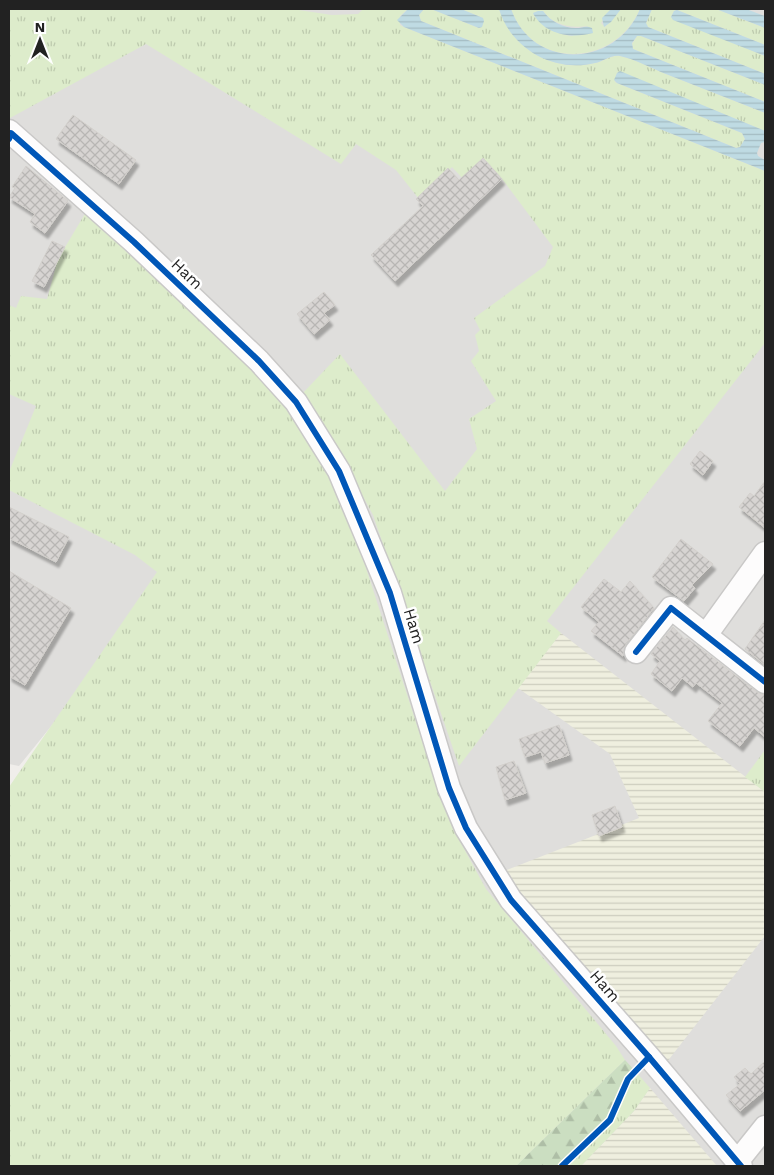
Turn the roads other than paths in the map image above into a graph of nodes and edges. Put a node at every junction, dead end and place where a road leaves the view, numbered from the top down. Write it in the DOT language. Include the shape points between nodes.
graph roads {
  1 [pos="10,134"];
  2 [pos="765,553"];
  3 [pos="706,635"];
  4 [pos="636,652"];
  5 [pos="765,682"];
  6 [pos="765,1127"];
  7 [pos="739,1164"];
  1 -- 7 [label="street, Ham" via="134,242 259,361 296,402 339,471 390,593 449,788 466,828 511,900"];
  2 -- 3 [label="street"];
  3 -- 4 [label="street" via="671,608"];
  3 -- 5 [label="street"];
  6 -- 7 [label="street"];
}
